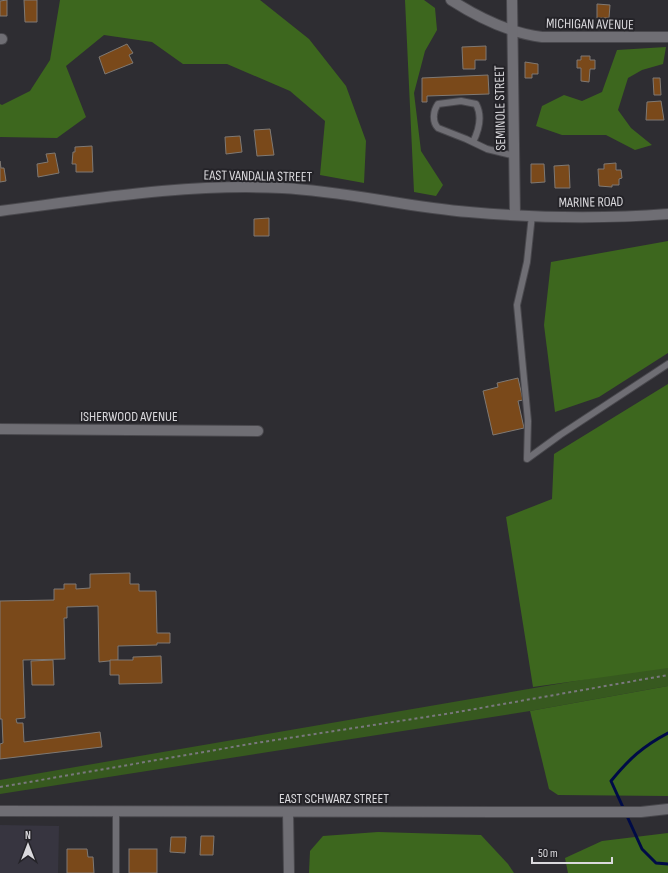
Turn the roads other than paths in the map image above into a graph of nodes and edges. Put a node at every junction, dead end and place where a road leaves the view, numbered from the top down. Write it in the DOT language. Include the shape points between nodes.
graph roads {
  1 [pos="451,0"];
  2 [pos="512,0"];
  3 [pos="512,31"];
  4 [pos="668,37"];
  5 [pos="473,142"];
  6 [pos="515,156"];
  7 [pos="0,211"];
  8 [pos="668,214"];
  9 [pos="515,215"];
  10 [pos="532,215"];
  11 [pos="668,364"];
  12 [pos="0,430"];
  13 [pos="258,431"];
  14 [pos="668,809"];
  15 [pos="0,811"];
  16 [pos="116,812"];
  17 [pos="288,812"];
  18 [pos="116,873"];
  19 [pos="289,873"];
  1 -- 3 [label="street, MICHIGAN AVENUE"];
  2 -- 3 [label="street, SEMINOLE STREET"];
  3 -- 4 [label="street, MICHIGAN AVENUE" via="542,37"];
  3 -- 6 [label="street, SEMINOLE STREET"];
  5 -- 5 [label="lane" via="445,132 435,125 438,104 476,104 480,124"];
  5 -- 6 [label="lane" via="487,149"];
  6 -- 9 [label="street, SEMINOLE STREET"];
  7 -- 9 [label="street, EAST VANDALIA STREET" via="176,190 233,187 315,190 427,207"];
  8 -- 10 [label="street, MARINE ROAD" via="563,217"];
  9 -- 10 [label="street, MARINE ROAD"];
  10 -- 11 [label="lane" via="527,262 517,304 528,421 527,459"];
  12 -- 13 [label="street, ISHERWOOD AVENUE"];
  14 -- 17 [label="street, EAST SCHWARZ STREET" via="633,812"];
  15 -- 16 [label="street, EAST SCHWARZ STREET"];
  16 -- 17 [label="street, EAST SCHWARZ STREET"];
  16 -- 18 [label="lane"];
  17 -- 19 [label="street"];
}
